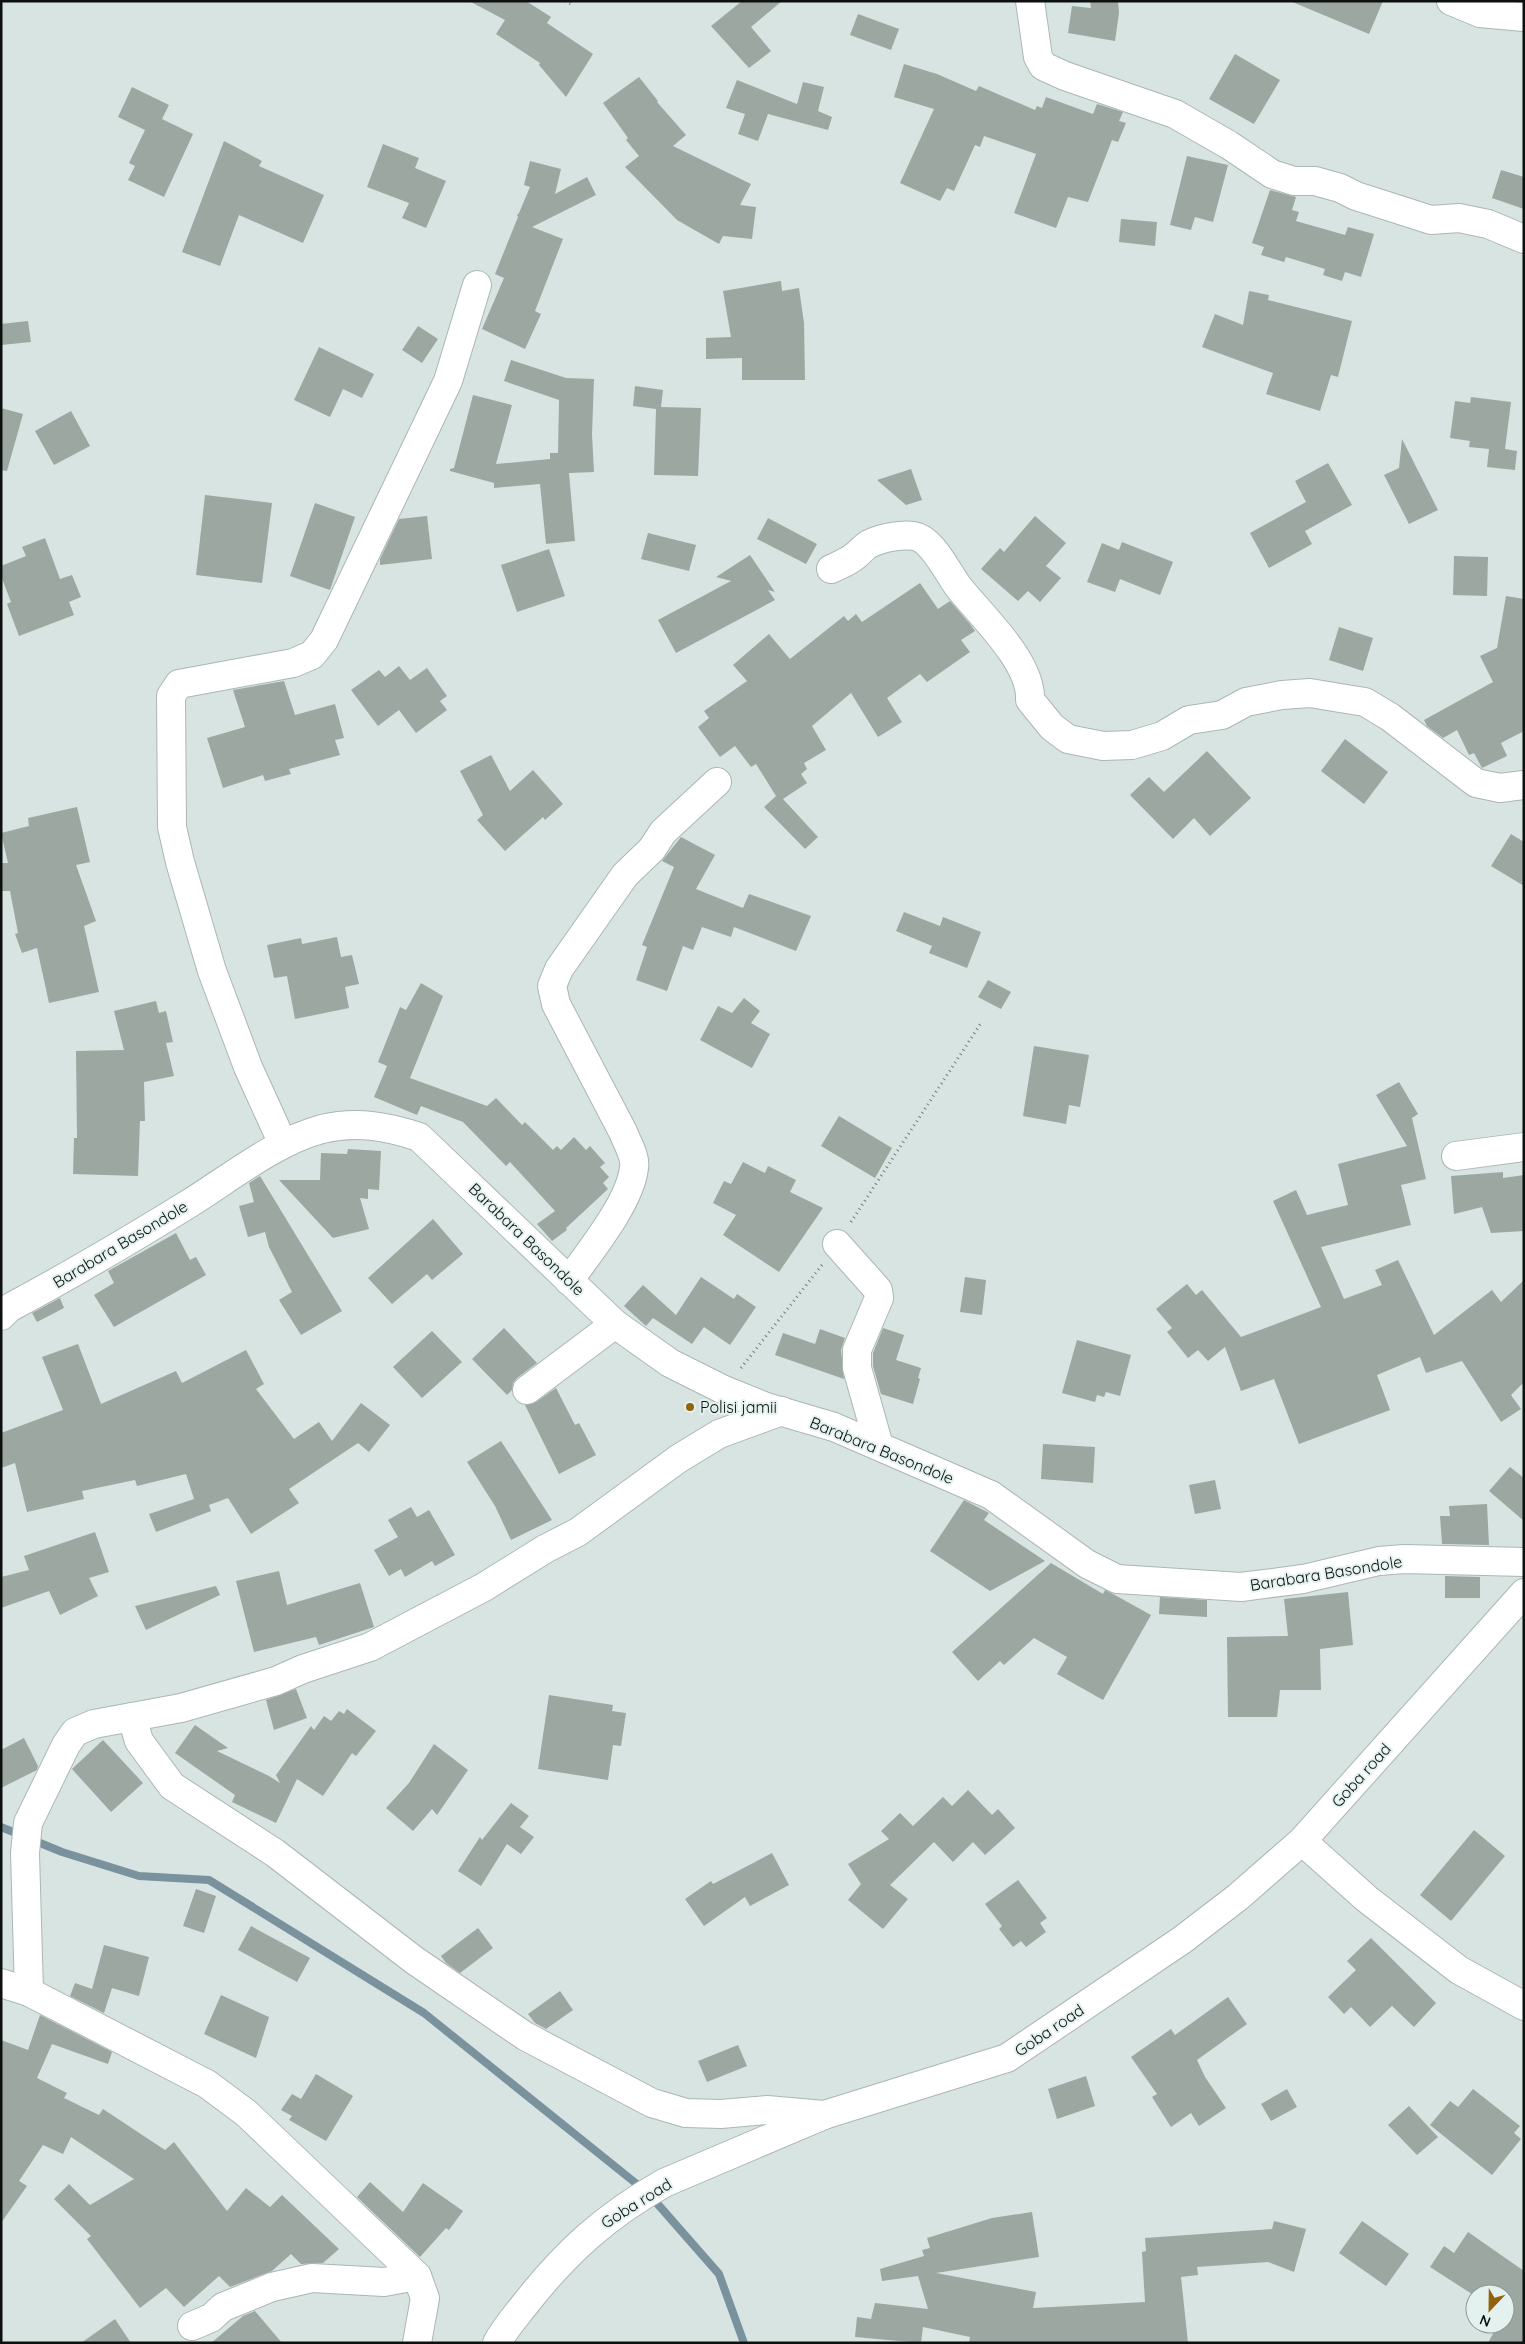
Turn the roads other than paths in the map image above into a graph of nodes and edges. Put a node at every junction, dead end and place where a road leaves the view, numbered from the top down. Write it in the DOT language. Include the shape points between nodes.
graph roads {
  1 [pos="1030,1"];
  2 [pos="1451,1"];
  3 [pos="1524,17"];
  4 [pos="1524,239"];
  5 [pos="477,285"];
  6 [pos="831,569"];
  7 [pos="717,782"];
  8 [pos="1524,785"];
  9 [pos="283,1144"];
  10 [pos="1524,1147"];
  11 [pos="1456,1156"];
  12 [pos="837,1244"];
  13 [pos="569,1281"];
  14 [pos="1,1316"];
  15 [pos="615,1324"];
  16 [pos="526,1390"];
  17 [pos="782,1411"];
  18 [pos="879,1446"];
  19 [pos="1524,1562"];
  20 [pos="1524,1593"];
  21 [pos="132,1717"];
  22 [pos="1302,1841"];
  23 [pos="1,1983"];
  24 [pos="29,1992"];
  25 [pos="1524,2006"];
  26 [pos="824,2115"];
  27 [pos="417,2276"];
  28 [pos="192,2326"];
  29 [pos="417,2343"];
  30 [pos="497,2343"];
  1 -- 4 [label="street" via="1038,57 1043,66 1175,114 1272,174 1340,188 1431,220 1459,218 1488,224"];
  2 -- 3 [label="street" via="1480,13"];
  5 -- 9 [label="street" via="448,381 324,640 312,655 292,663 179,684 171,696 172,827 180,862 212,971 248,1067"];
  6 -- 8 [label="street" via="853,558 869,544 898,535 916,536 931,545 1009,649 1031,688 1030,700 1052,727 1068,739 1103,746 1132,745 1162,736 1189,720 1222,715 1246,702 1310,693 1365,702 1390,717 1476,783 1500,788"];
  7 -- 13 [label="street" via="663,832 652,849 625,875 559,968 552,986 556,1004 623,1132 634,1168 624,1199"];
  9 -- 13 [label="street, Barabara Basondole" via="345,1125 379,1126 419,1137"];
  9 -- 14 [label="street, Barabara Basondole" via="104,1256 9,1308"];
  10 -- 11 [label="street"];
  12 -- 18 [label="street" via="878,1290 879,1298 857,1350 857,1368"];
  13 -- 15 [label="street, Barabara Basondole"];
  15 -- 16 [label="street"];
  15 -- 17 [label="street, Barabara Basondole" via="670,1363 724,1390"];
  17 -- 18 [label="street, Barabara Basondole" via="834,1427"];
  17 -- 21 [label="street" via="719,1434 678,1459 578,1532 545,1548 484,1588 370,1647 276,1681 181,1708"];
  18 -- 19 [label="street, Barabara Basondole" via="991,1495 1088,1564 1120,1580 1241,1586 1302,1579 1379,1561"];
  20 -- 22 [label="street, Goba road"];
  21 -- 24 [label="street" via="94,1724 75,1732 28,1823 25,1853"];
  21 -- 26 [label="street" via="139,1741 172,1786 275,1854 414,1960 525,2036 652,2104 721,2114 767,2110"];
  22 -- 25 [label="street" via="1367,1899 1459,1970"];
  22 -- 26 [label="street, Goba road" via="1182,1940 1007,2058"];
  23 -- 24 [label="street"];
  24 -- 27 [label="street" via="208,2084 246,2113"];
  26 -- 30 [label="street, Goba road" via="664,2183 600,2225 547,2276"];
  27 -- 28 [label="street" via="384,2282 312,2278 272,2287 223,2307 211,2318"];
  27 -- 29 [label="street" via="424,2298"];
}
